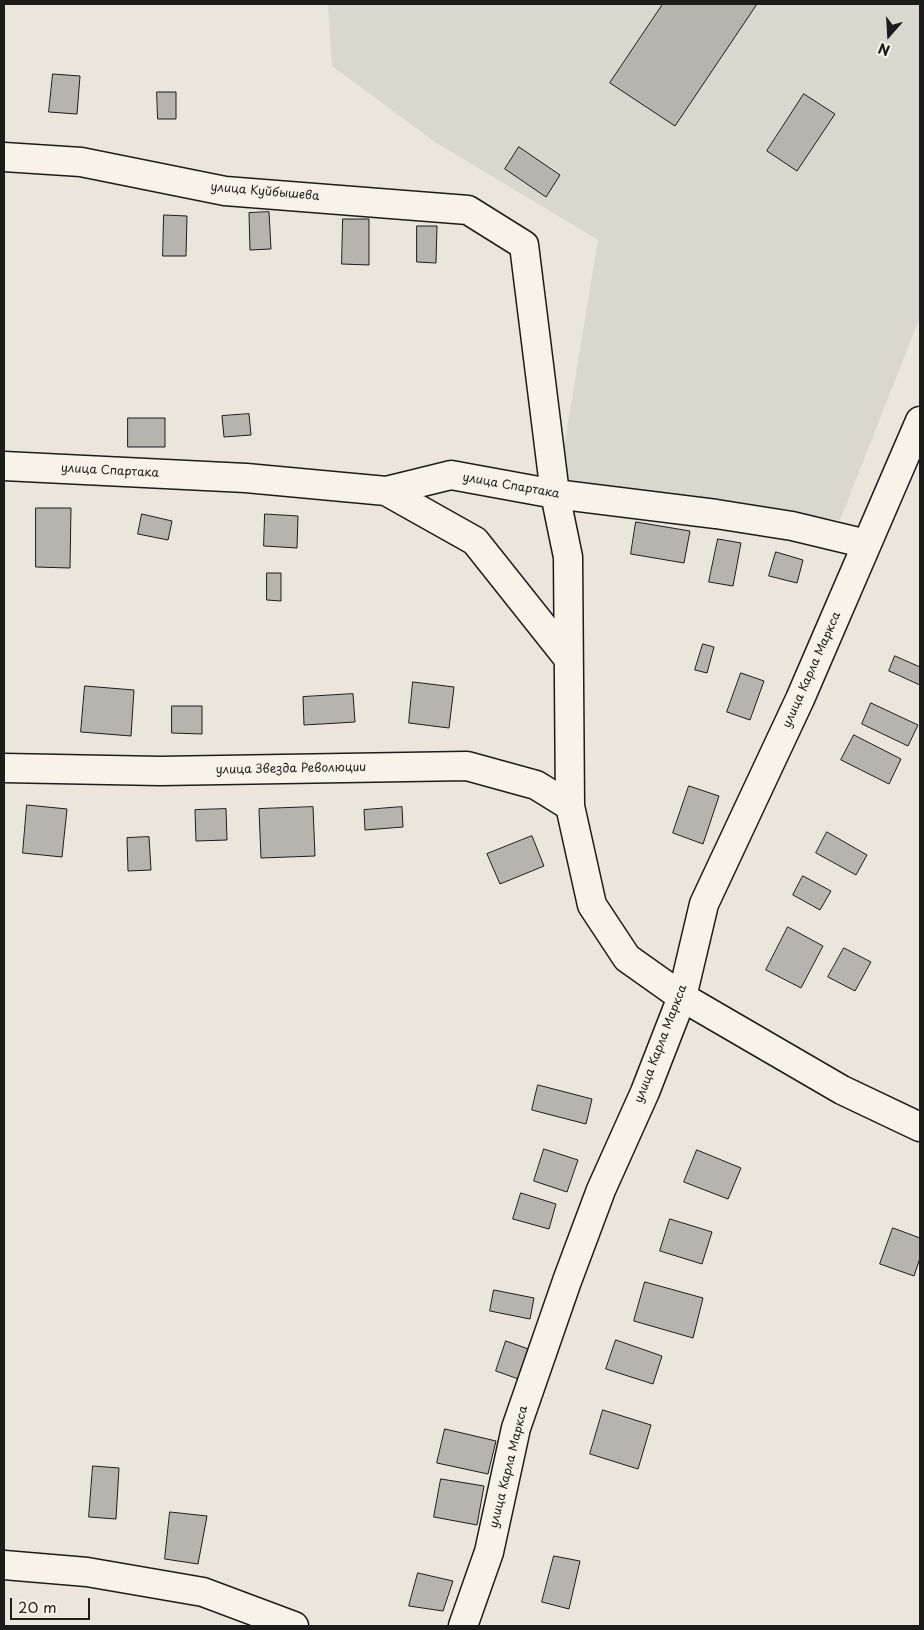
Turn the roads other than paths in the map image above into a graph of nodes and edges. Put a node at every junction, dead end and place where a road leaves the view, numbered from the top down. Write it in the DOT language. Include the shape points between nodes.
graph roads {
  1 [pos="4,157"];
  2 [pos="920,421"];
  3 [pos="4,466"];
  4 [pos="386,491"];
  5 [pos="555,494"];
  6 [pos="867,544"];
  7 [pos="568,658"];
  8 [pos="4,768"];
  9 [pos="570,806"];
  10 [pos="682,997"];
  11 [pos="920,1127"];
  12 [pos="4,1566"];
  13 [pos="294,1626"];
  14 [pos="462,1626"];
  1 -- 5 [label="street, улица Куйбышева" via="81,162 224,191 468,210 524,245"];
  2 -- 6 [label="street, улица Карла Маркса"];
  3 -- 4 [label="street, улица Спартака" via="246,478"];
  4 -- 5 [label="street, улица Спартака" via="451,476"];
  4 -- 7 [label="street" via="475,541"];
  5 -- 6 [label="street, улица Спартака" via="792,526"];
  5 -- 7 [label="street" via="568,557"];
  6 -- 10 [label="street, улица Карла Маркса" via="800,699 704,904"];
  7 -- 9 [label="street"];
  8 -- 9 [label="street, улица Звезда Революции" via="160,771 468,766 536,785"];
  9 -- 10 [label="street" via="592,905 627,958"];
  10 -- 11 [label="street" via="842,1090"];
  10 -- 14 [label="street, улица Карла Маркса" via="645,1092 601,1190 567,1281 516,1428 489,1552"];
  12 -- 13 [label="street" via="87,1572 203,1592"];
}
